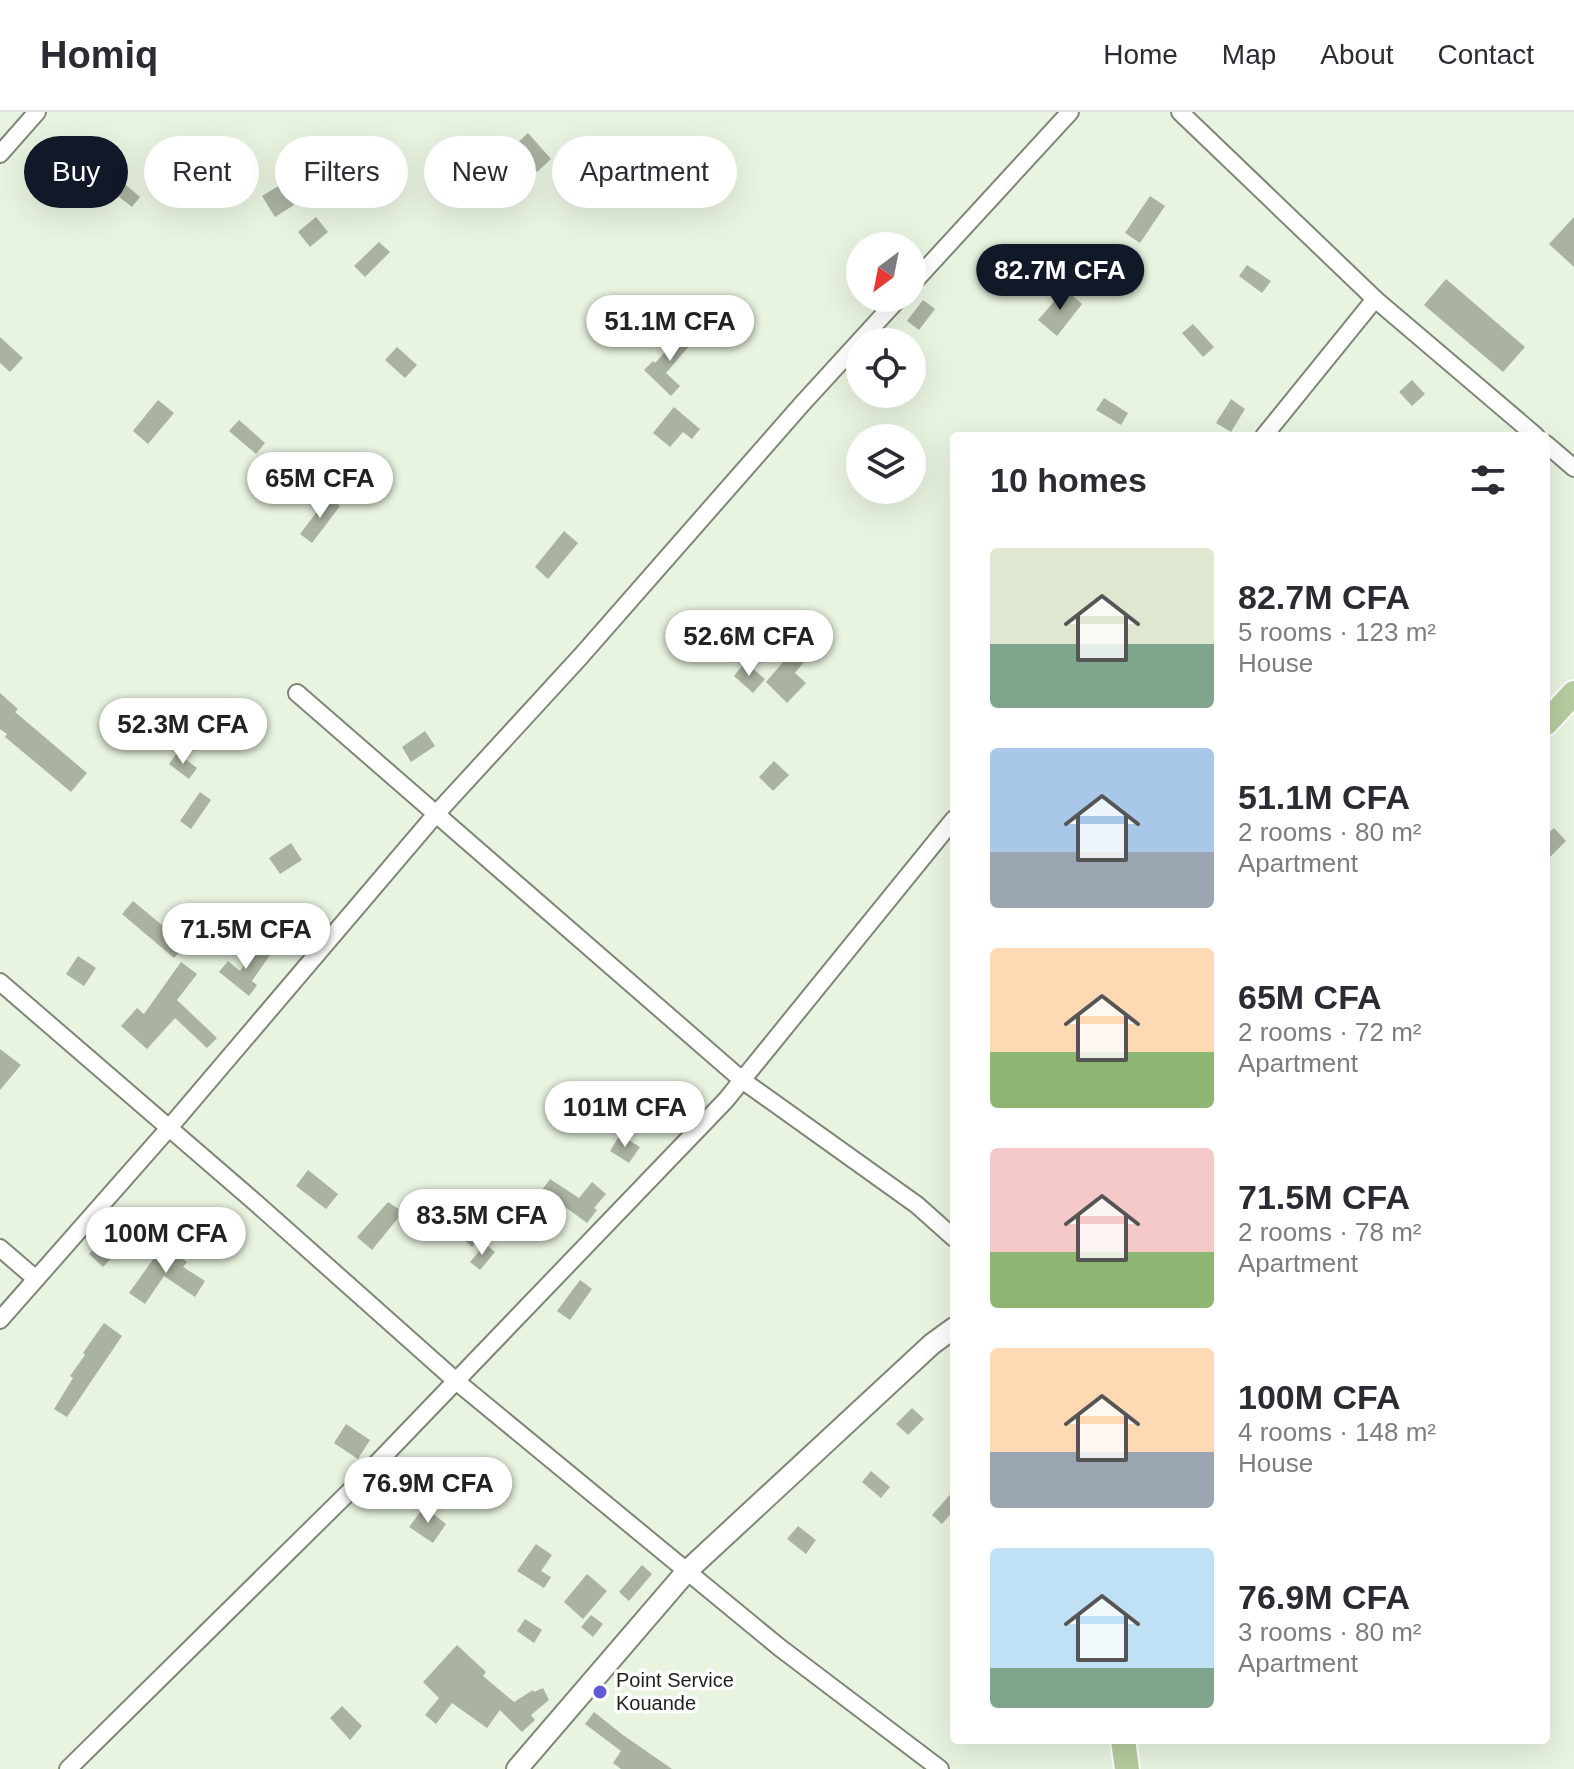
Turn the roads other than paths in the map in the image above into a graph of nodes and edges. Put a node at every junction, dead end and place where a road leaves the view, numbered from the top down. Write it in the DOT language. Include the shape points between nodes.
graph roads {
  1 [pos="37,112"];
  2 [pos="1070,112"];
  3 [pos="1180,112"];
  4 [pos="0,154"];
  5 [pos="926,269"];
  6 [pos="1375,299"];
  7 [pos="886,312"];
  8 [pos="1267,432"];
  9 [pos="1531,432"];
  10 [pos="1550,447"];
  11 [pos="1574,468"];
  12 [pos="297,693"];
  13 [pos="1574,693"];
  14 [pos="1550,719"];
  15 [pos="436,814"];
  16 [pos="950,824"];
  17 [pos="0,982"];
  18 [pos="742,1080"];
  19 [pos="169,1128"];
  20 [pos="950,1234"];
  21 [pos="0,1248"];
  22 [pos="36,1279"];
  23 [pos="0,1320"];
  24 [pos="950,1331"];
  25 [pos="456,1381"];
  26 [pos="687,1571"];
  27 [pos="1124,1744"];
  28 [pos="68,1769"];
  29 [pos="517,1769"];
  30 [pos="940,1769"];
  31 [pos="1127,1769"];
  1 -- 4 [label="street"];
  2 -- 5 [label="street"];
  3 -- 6 [label="street"];
  6 -- 8 [label="street"];
  6 -- 9 [label="street"];
  7 -- 15 [label="street"];
  10 -- 11 [label="street"];
  12 -- 15 [label="street"];
  13 -- 14 [label="main road"];
  15 -- 18 [label="street"];
  15 -- 19 [label="street"];
  16 -- 18 [label="street"];
  17 -- 19 [label="street"];
  18 -- 20 [label="street"];
  18 -- 25 [label="street"];
  19 -- 22 [label="street"];
  19 -- 25 [label="street"];
  21 -- 22 [label="street"];
  22 -- 23 [label="street"];
  24 -- 26 [label="street"];
  25 -- 26 [label="street"];
  25 -- 28 [label="street"];
  26 -- 29 [label="street"];
  26 -- 30 [label="street"];
  27 -- 31 [label="main road"];
}
